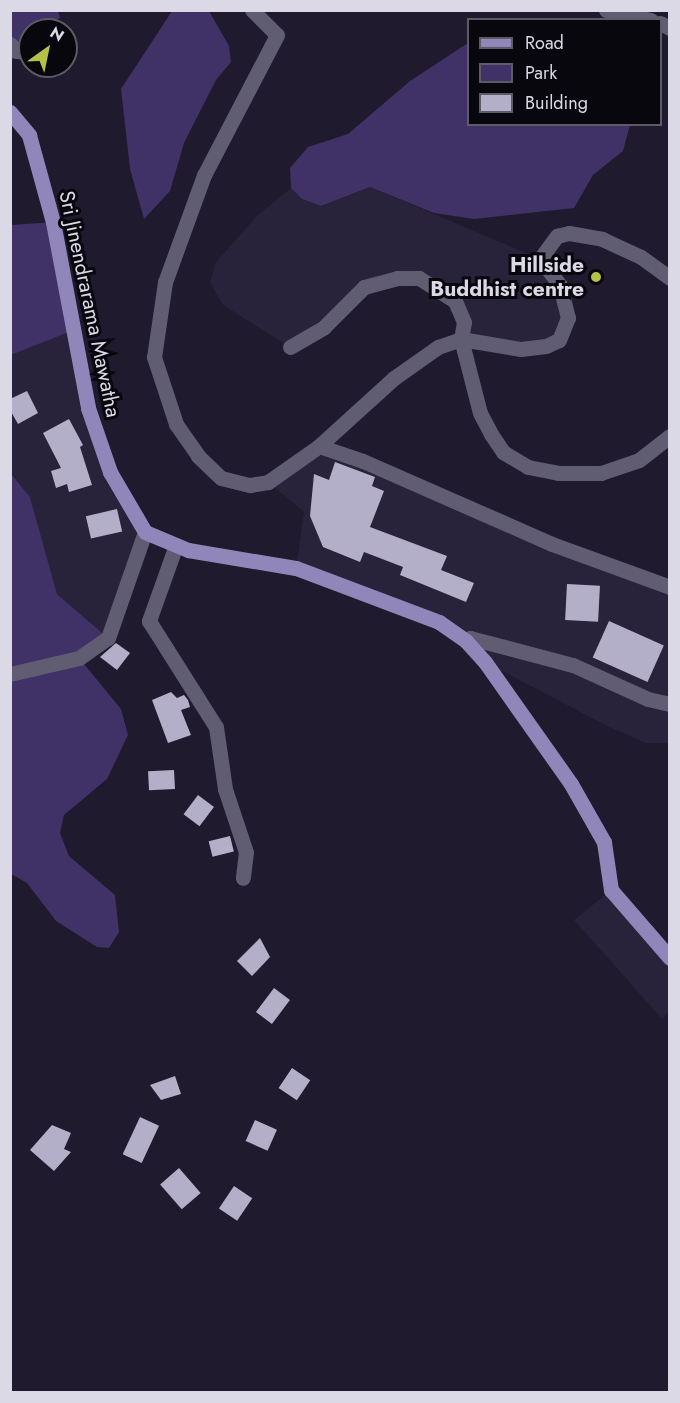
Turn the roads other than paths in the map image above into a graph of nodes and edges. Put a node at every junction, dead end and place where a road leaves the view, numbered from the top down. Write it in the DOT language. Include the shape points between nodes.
graph roads {
  1 [pos="252,10"];
  2 [pos="606,10"];
  3 [pos="642,18"];
  4 [pos="10,112"];
  5 [pos="669,278"];
  6 [pos="461,339"];
  7 [pos="290,347"];
  8 [pos="669,436"];
  9 [pos="319,446"];
  10 [pos="145,532"];
  11 [pos="176,545"];
  12 [pos="669,587"];
  13 [pos="466,641"];
  14 [pos="10,674"];
  15 [pos="669,704"];
  16 [pos="243,878"];
  17 [pos="669,958"];
  1 -- 9 [label="street" via="277,35 204,175 165,282 153,357 176,424 198,456 221,478 250,485 267,482"];
  2 -- 3 [label="street"];
  4 -- 10 [label="main road, Sri Jinendrarama Mawatha" via="29,135 53,222 88,408 110,472"];
  5 -- 6 [label="street" via="641,257 602,238 569,233 557,236 540,259 560,285 565,303 566,330 559,340 521,349"];
  6 -- 7 [label="street" via="464,322 455,301 419,278 397,278 364,287 324,327"];
  6 -- 8 [label="street" via="480,413 491,434 503,452 528,466 558,473 601,473 639,460"];
  6 -- 9 [label="street" via="438,347 394,378"];
  9 -- 12 [label="street" via="363,461 552,544"];
  10 -- 11 [label="main road"];
  10 -- 14 [label="street" via="108,638 79,658"];
  11 -- 13 [label="main road" via="296,568 439,622"];
  11 -- 16 [label="street" via="149,621 216,727 225,789 246,852"];
  13 -- 15 [label="street" via="470,638 573,665"];
  13 -- 17 [label="main road" via="571,784 604,842 610,890"];
}
